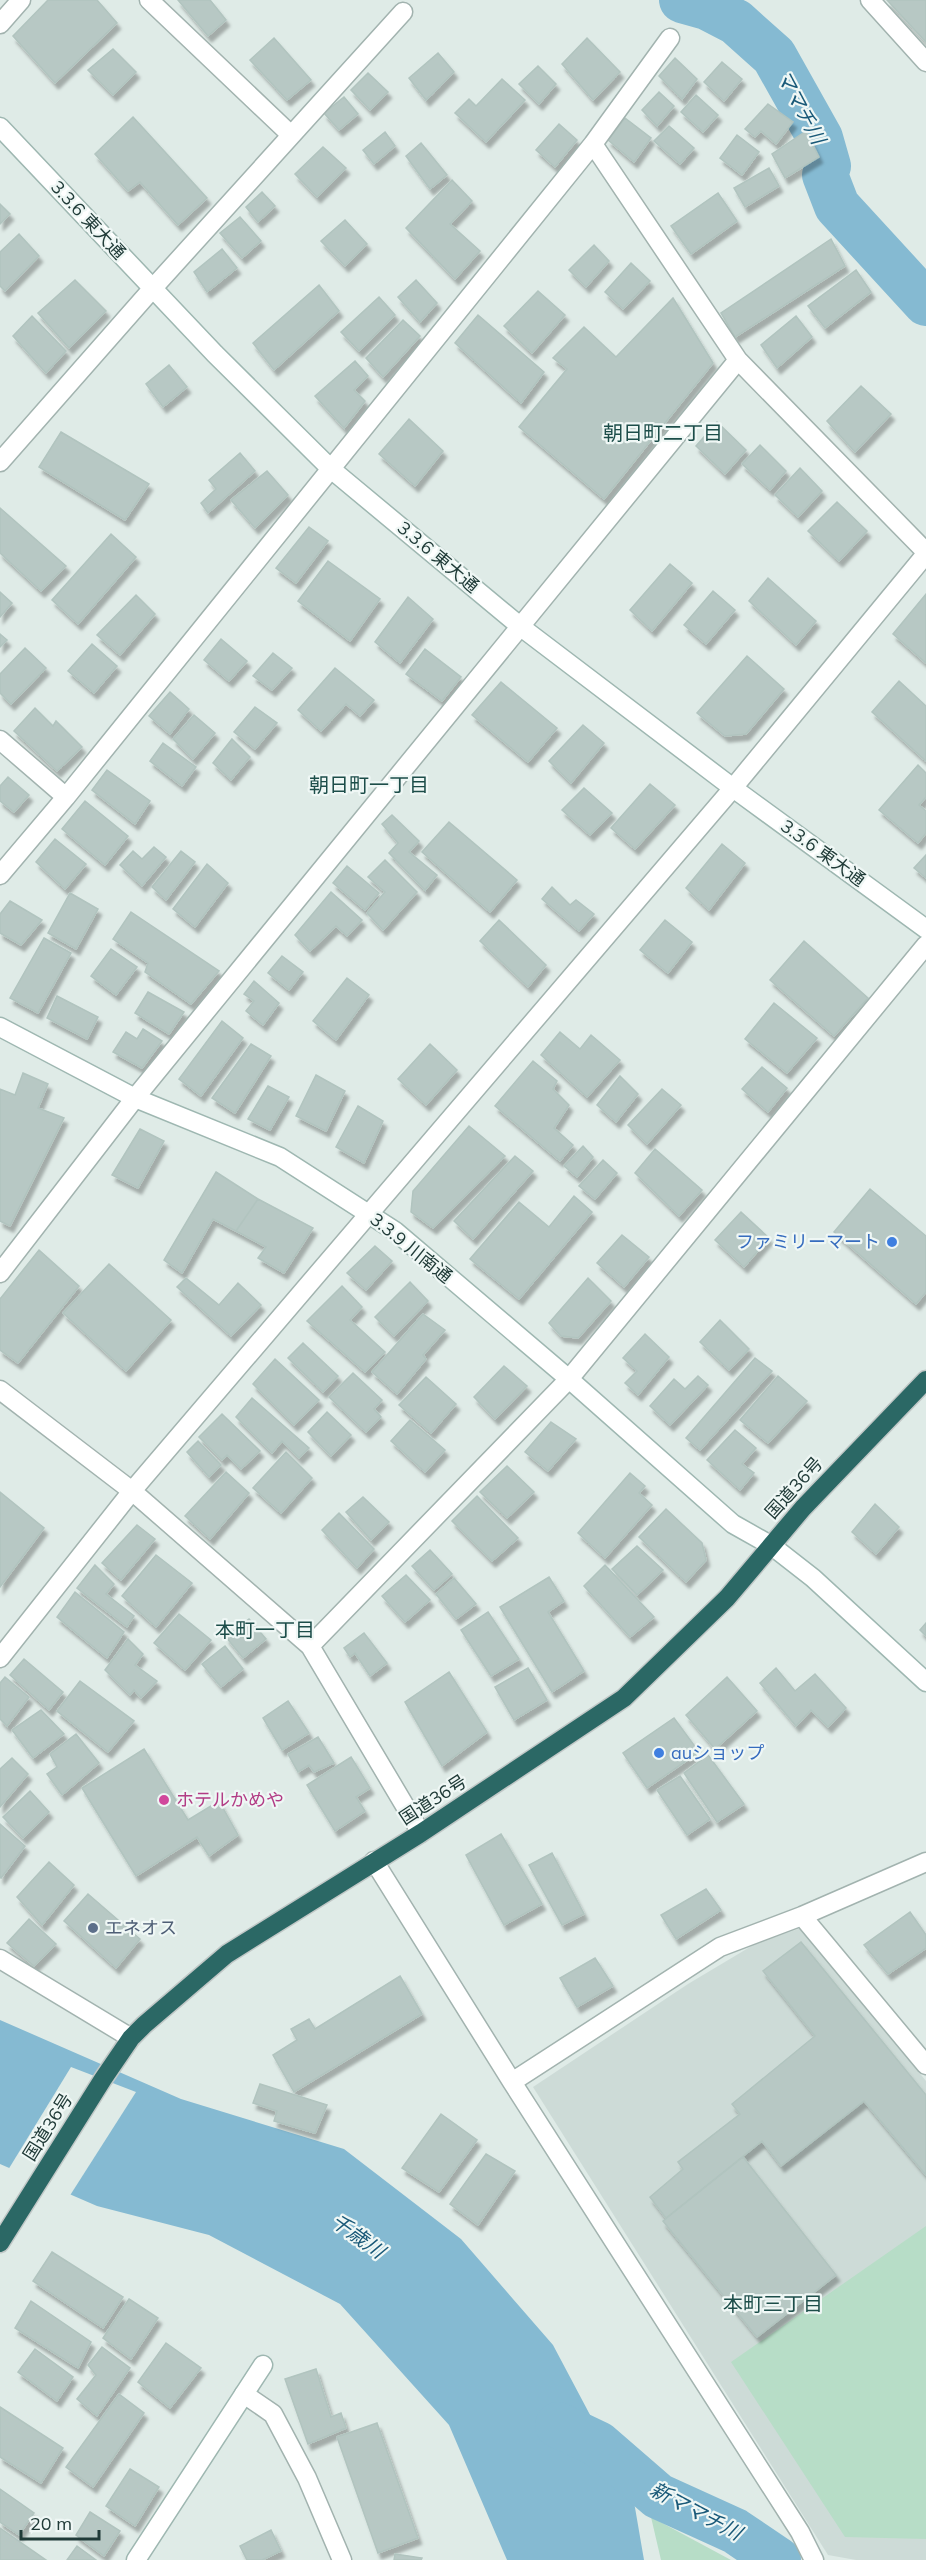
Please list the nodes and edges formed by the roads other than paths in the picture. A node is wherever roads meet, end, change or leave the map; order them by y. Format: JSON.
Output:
{"nodes":[{"id":1,"x":21,"y":0,"type":"edge"},
{"id":2,"x":149,"y":0,"type":"edge"},
{"id":3,"x":870,"y":0,"type":"edge"},
{"id":4,"x":403,"y":12,"type":"dead end"},
{"id":5,"x":0,"y":24,"type":"edge"},
{"id":6,"x":670,"y":38,"type":"dead end"},
{"id":7,"x":926,"y":62,"type":"edge"},
{"id":8,"x":0,"y":127,"type":"edge"},
{"id":9,"x":291,"y":135,"type":"junction"},
{"id":10,"x":593,"y":144,"type":"junction"},
{"id":11,"x":153,"y":288,"type":"junction"},
{"id":12,"x":738,"y":360,"type":"junction"},
{"id":13,"x":0,"y":462,"type":"edge"},
{"id":14,"x":332,"y":469,"type":"junction"},
{"id":15,"x":926,"y":553,"type":"edge"},
{"id":16,"x":521,"y":627,"type":"junction"},
{"id":17,"x":0,"y":740,"type":"edge"},
{"id":18,"x":733,"y":788,"type":"junction"},
{"id":19,"x":66,"y":798,"type":"junction"},
{"id":20,"x":0,"y":875,"type":"edge"},
{"id":21,"x":926,"y":929,"type":"edge"},
{"id":22,"x":926,"y":945,"type":"edge"},
{"id":23,"x":0,"y":1027,"type":"edge"},
{"id":24,"x":135,"y":1098,"type":"junction"},
{"id":25,"x":368,"y":1213,"type":"junction"},
{"id":26,"x":0,"y":1273,"type":"edge"},
{"id":27,"x":926,"y":1374,"type":"edge"},
{"id":28,"x":569,"y":1378,"type":"junction"},
{"id":29,"x":926,"y":1380,"type":"edge"},
{"id":30,"x":0,"y":1390,"type":"edge"},
{"id":31,"x":906,"y":1399,"type":"junction"},
{"id":32,"x":132,"y":1491,"type":"junction"},
{"id":33,"x":772,"y":1546,"type":"junction"},
{"id":34,"x":310,"y":1646,"type":"junction"},
{"id":35,"x":0,"y":1658,"type":"edge"},
{"id":36,"x":926,"y":1682,"type":"edge"},
{"id":37,"x":421,"y":1833,"type":"junction"},
{"id":38,"x":374,"y":1861,"type":"junction"},
{"id":39,"x":926,"y":1862,"type":"edge"},
{"id":40,"x":802,"y":1916,"type":"junction"},
{"id":41,"x":0,"y":1959,"type":"edge"},
{"id":42,"x":131,"y":2038,"type":"junction"},
{"id":43,"x":926,"y":2065,"type":"edge"},
{"id":44,"x":512,"y":2082,"type":"junction"},
{"id":45,"x":0,"y":2241,"type":"edge"},
{"id":46,"x":263,"y":2365,"type":"dead end"},
{"id":47,"x":244,"y":2394,"type":"junction"},
{"id":48,"x":136,"y":2560,"type":"edge"},
{"id":49,"x":342,"y":2560,"type":"edge"},
{"id":50,"x":814,"y":2560,"type":"edge"}],
"edges":[{"from":1,"to":5,"type":"street"},
{"from":2,"to":9,"type":"street"},
{"from":3,"to":7,"type":"street"},
{"from":4,"to":9,"type":"street"},
{"from":6,"to":10,"type":"street"},
{"from":8,"to":11,"type":"street","name":"3.3.6 東大通"},
{"from":9,"to":11,"type":"street"},
{"from":10,"to":12,"type":"street"},
{"from":10,"to":14,"type":"street"},
{"from":11,"to":13,"type":"street"},
{"from":11,"to":14,"type":"street","name":"3.3.6 東大通"},
{"from":12,"to":15,"type":"street"},
{"from":12,"to":16,"type":"street"},
{"from":14,"to":16,"type":"street","name":"3.3.6 東大通"},
{"from":14,"to":19,"type":"street"},
{"from":15,"to":18,"type":"street"},
{"from":16,"to":18,"type":"street","name":"3.3.6 東大通"},
{"from":16,"to":24,"type":"street"},
{"from":17,"to":19,"type":"street"},
{"from":18,"to":21,"type":"street","name":"3.3.6 東大通"},
{"from":18,"to":25,"type":"street"},
{"from":19,"to":20,"type":"street"},
{"from":22,"to":28,"type":"street"},
{"from":23,"to":24,"type":"street","name":"3.3.9 川南通"},
{"from":24,"to":25,"type":"street","name":"3.3.9 川南通"},
{"from":24,"to":26,"type":"street"},
{"from":25,"to":28,"type":"street","name":"3.3.9 川南通"},
{"from":25,"to":32,"type":"street"},
{"from":27,"to":31,"type":"highway","name":"国道36号"},
{"from":28,"to":33,"type":"street","name":"3.3.9 川南通"},
{"from":28,"to":34,"type":"street"},
{"from":29,"to":31,"type":"highway","name":"国道36号"},
{"from":30,"to":32,"type":"street"},
{"from":31,"to":33,"type":"highway","name":"国道36号"},
{"from":32,"to":34,"type":"street"},
{"from":32,"to":35,"type":"street"},
{"from":33,"to":36,"type":"street","name":"3.3.9 川南通"},
{"from":33,"to":37,"type":"highway","name":"国道36号"},
{"from":34,"to":37,"type":"street"},
{"from":37,"to":38,"type":"highway","name":"国道36号"},
{"from":38,"to":42,"type":"highway","name":"国道36号"},
{"from":38,"to":44,"type":"street"},
{"from":39,"to":40,"type":"street"},
{"from":40,"to":43,"type":"street"},
{"from":40,"to":44,"type":"street"},
{"from":41,"to":42,"type":"street"},
{"from":42,"to":45,"type":"highway","name":"国道36号"},
{"from":44,"to":50,"type":"street"},
{"from":46,"to":47,"type":"street"},
{"from":47,"to":48,"type":"street"},
{"from":47,"to":49,"type":"street"}]}
